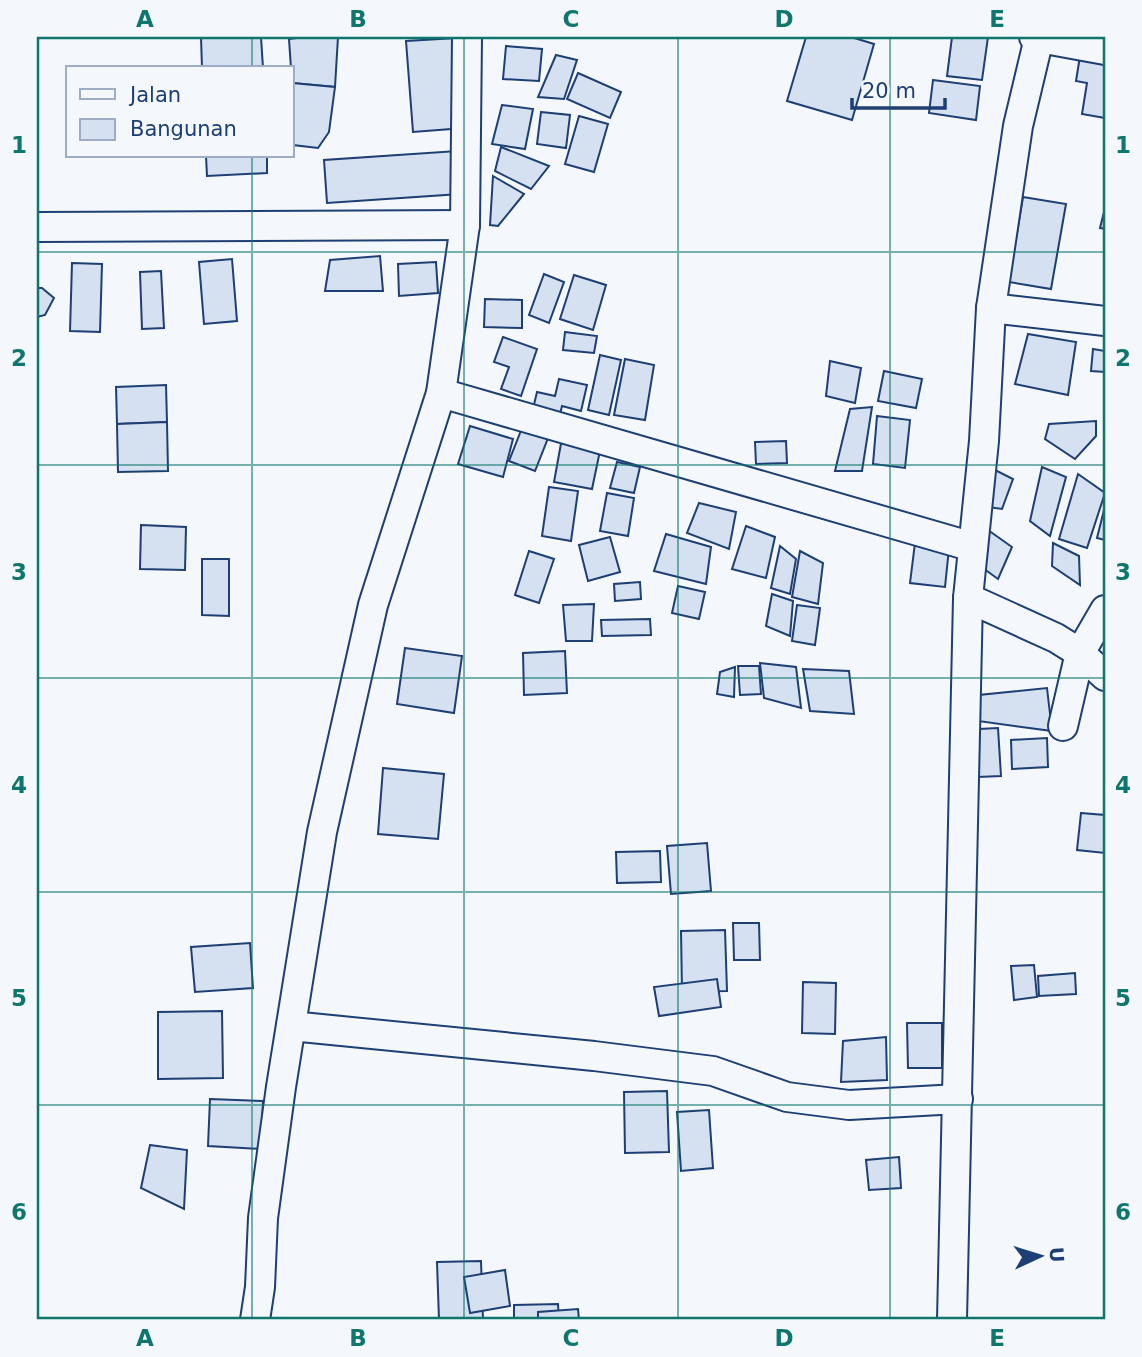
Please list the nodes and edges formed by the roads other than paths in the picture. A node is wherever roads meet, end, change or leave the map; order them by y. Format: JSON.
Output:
{"nodes":[{"id":1,"x":467,"y":37,"type":"edge"},
{"id":2,"x":1036,"y":37,"type":"edge"},
{"id":3,"x":1105,"y":51,"type":"edge"},
{"id":4,"x":465,"y":225,"type":"junction"},
{"id":5,"x":37,"y":227,"type":"edge"},
{"id":6,"x":991,"y":308,"type":"junction"},
{"id":7,"x":1105,"y":321,"type":"edge"},
{"id":8,"x":441,"y":393,"type":"junction"},
{"id":9,"x":973,"y":547,"type":"junction"},
{"id":10,"x":968,"y":598,"type":"junction"},
{"id":11,"x":1105,"y":610,"type":"edge"},
{"id":12,"x":1080,"y":653,"type":"junction"},
{"id":13,"x":1105,"y":676,"type":"edge"},
{"id":14,"x":1063,"y":726,"type":"dead end"},
{"id":15,"x":291,"y":1026,"type":"junction"},
{"id":16,"x":958,"y":1099,"type":"junction"},
{"id":17,"x":255,"y":1320,"type":"edge"},
{"id":18,"x":952,"y":1320,"type":"edge"}],
"edges":[{"from":1,"to":4,"type":"street"},
{"from":2,"to":3,"type":"street"},
{"from":2,"to":6,"type":"street"},
{"from":4,"to":5,"type":"street"},
{"from":4,"to":8,"type":"street"},
{"from":6,"to":7,"type":"street"},
{"from":6,"to":9,"type":"street"},
{"from":8,"to":9,"type":"street"},
{"from":8,"to":15,"type":"street"},
{"from":9,"to":10,"type":"street"},
{"from":10,"to":12,"type":"street"},
{"from":10,"to":16,"type":"street"},
{"from":11,"to":12,"type":"street"},
{"from":12,"to":13,"type":"street"},
{"from":12,"to":14,"type":"street"},
{"from":15,"to":16,"type":"street"},
{"from":15,"to":17,"type":"street"},
{"from":16,"to":18,"type":"street"}]}
